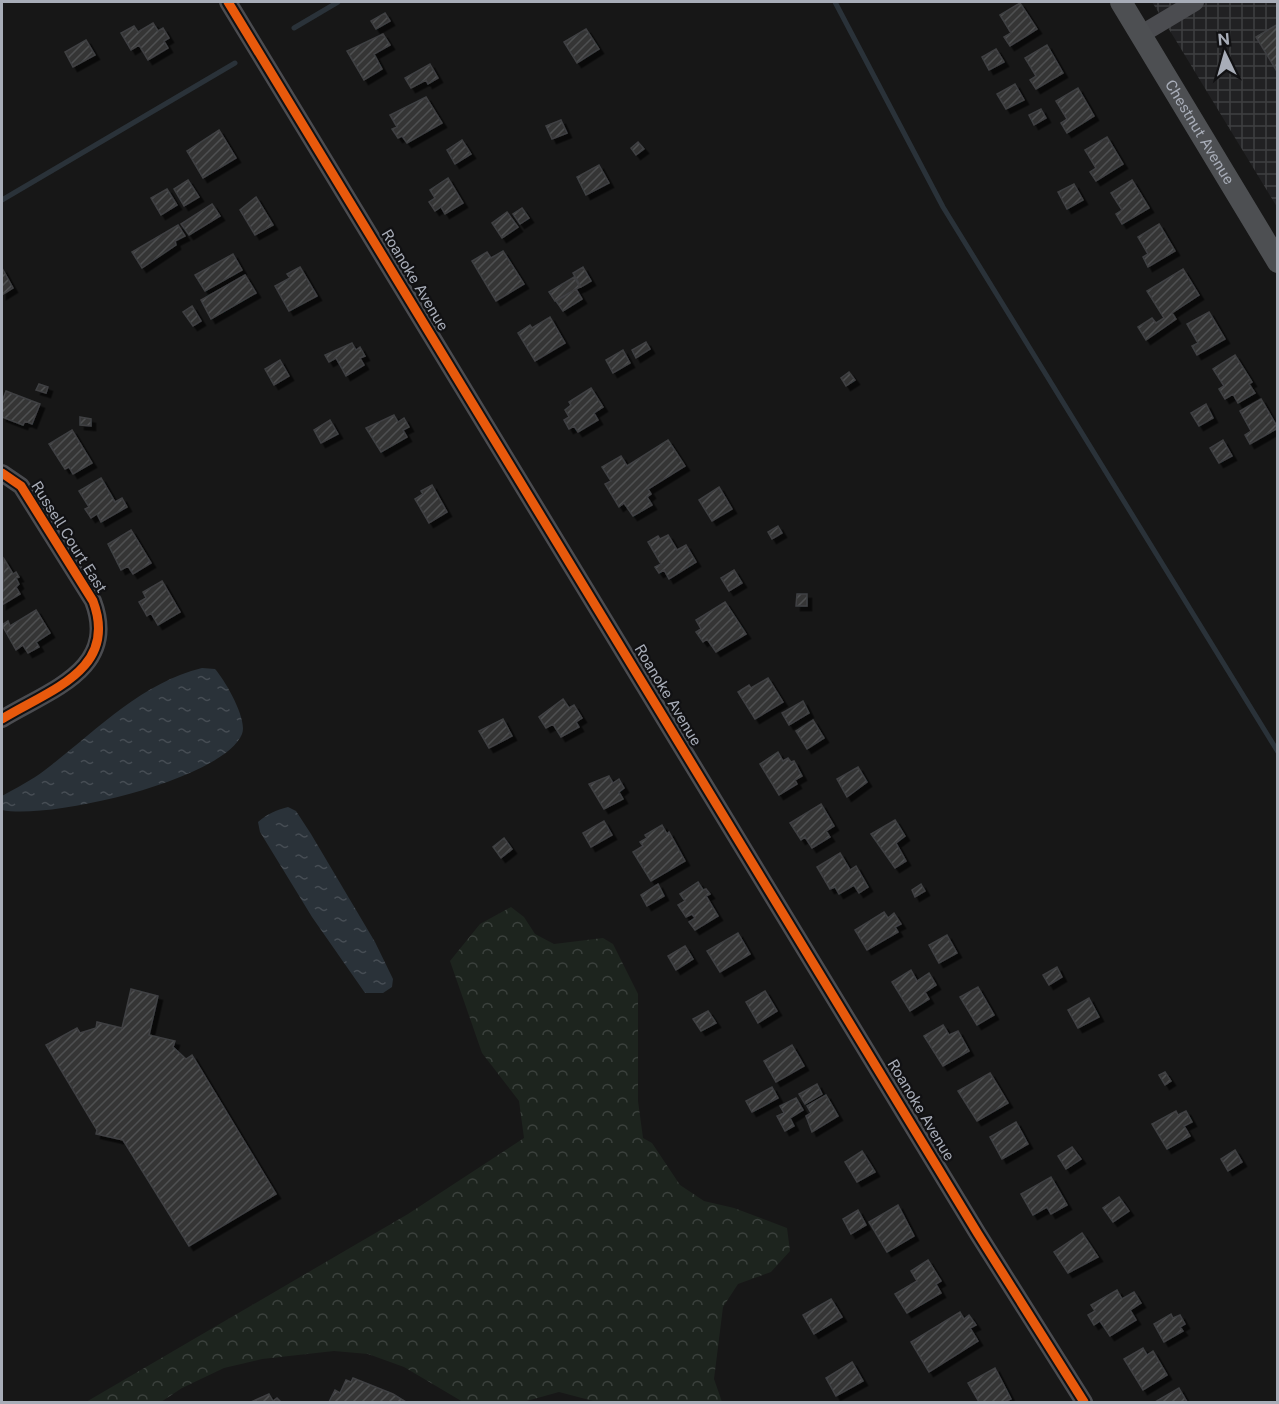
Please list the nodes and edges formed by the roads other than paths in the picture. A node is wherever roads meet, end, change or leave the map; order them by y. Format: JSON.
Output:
{"nodes":[{"id":1,"x":228,"y":2,"type":"edge"},
{"id":2,"x":1121,"y":2,"type":"edge"},
{"id":3,"x":1195,"y":2,"type":"edge"},
{"id":4,"x":1140,"y":35,"type":"junction"},
{"id":5,"x":1278,"y":262,"type":"edge"},
{"id":6,"x":2,"y":473,"type":"edge"},
{"id":7,"x":2,"y":719,"type":"edge"},
{"id":8,"x":1084,"y":1402,"type":"edge"}],
"edges":[{"from":1,"to":8,"type":"street","name":"Roanoke Avenue"},
{"from":2,"to":4,"type":"main road","name":"Chestnut Avenue"},
{"from":3,"to":4,"type":"street"},
{"from":4,"to":5,"type":"main road","name":"Chestnut Avenue"},
{"from":6,"to":7,"type":"street","name":"Russell Court East"}]}
